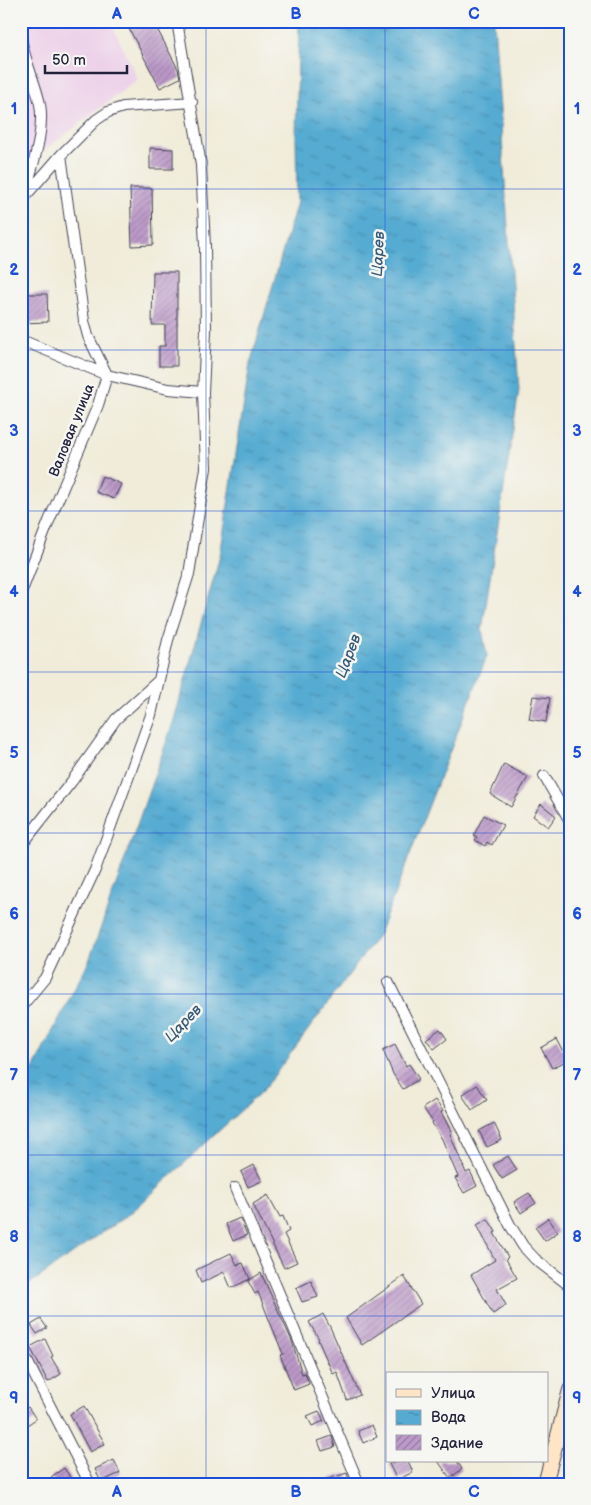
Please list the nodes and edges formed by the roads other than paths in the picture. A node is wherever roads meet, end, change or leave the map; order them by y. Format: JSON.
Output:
{"nodes":[{"id":1,"x":22,"y":21,"type":"edge"},
{"id":2,"x":177,"y":21,"type":"edge"},
{"id":3,"x":21,"y":26,"type":"edge"},
{"id":4,"x":21,"y":37,"type":"edge"},
{"id":5,"x":192,"y":102,"type":"junction"},
{"id":6,"x":61,"y":155,"type":"junction"},
{"id":7,"x":23,"y":199,"type":"edge"},
{"id":8,"x":21,"y":340,"type":"edge"},
{"id":9,"x":107,"y":375,"type":"junction"},
{"id":10,"x":203,"y":392,"type":"junction"},
{"id":11,"x":21,"y":593,"type":"edge"},
{"id":12,"x":158,"y":681,"type":"junction"},
{"id":13,"x":544,"y":776,"type":"dead end"},
{"id":14,"x":570,"y":821,"type":"edge"},
{"id":15,"x":21,"y":846,"type":"edge"},
{"id":16,"x":388,"y":982,"type":"dead end"},
{"id":17,"x":21,"y":1007,"type":"edge"},
{"id":18,"x":235,"y":1188,"type":"dead end"},
{"id":19,"x":570,"y":1286,"type":"edge"},
{"id":20,"x":25,"y":1357,"type":"dead end"},
{"id":21,"x":570,"y":1390,"type":"edge"},
{"id":22,"x":90,"y":1484,"type":"edge"},
{"id":23,"x":359,"y":1484,"type":"edge"},
{"id":24,"x":545,"y":1484,"type":"edge"}],
"edges":[{"from":1,"to":3,"type":"street"},
{"from":2,"to":5,"type":"street"},
{"from":4,"to":7,"type":"street"},
{"from":5,"to":6,"type":"street"},
{"from":5,"to":10,"type":"street"},
{"from":6,"to":7,"type":"street"},
{"from":6,"to":9,"type":"street","name":"Валовая улица"},
{"from":8,"to":9,"type":"street"},
{"from":9,"to":10,"type":"street"},
{"from":9,"to":11,"type":"street","name":"Валовая улица"},
{"from":10,"to":12,"type":"street"},
{"from":12,"to":15,"type":"street"},
{"from":12,"to":17,"type":"street"},
{"from":13,"to":14,"type":"street"},
{"from":16,"to":19,"type":"street"},
{"from":18,"to":23,"type":"street"},
{"from":20,"to":22,"type":"street"},
{"from":21,"to":24,"type":"street"}]}
